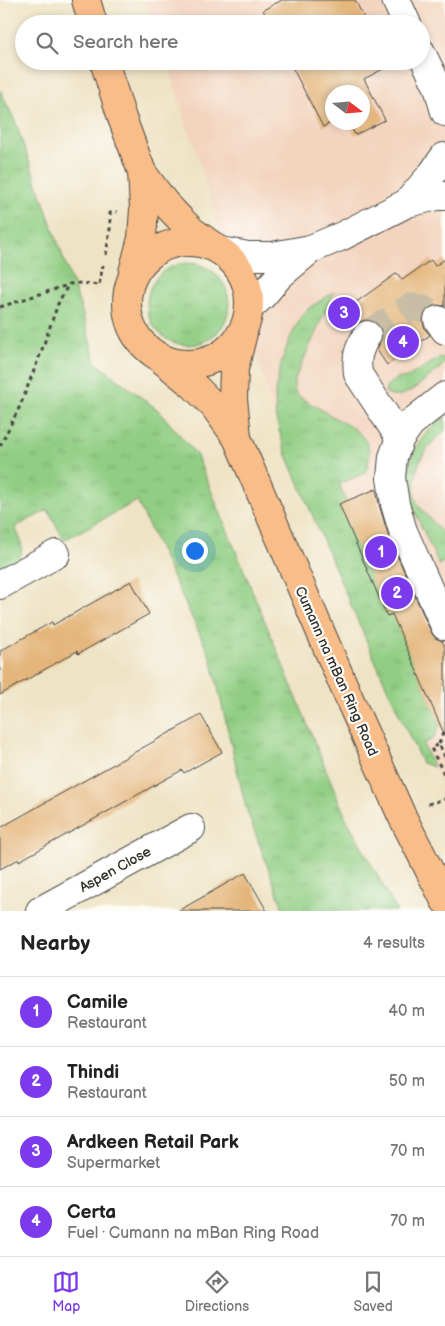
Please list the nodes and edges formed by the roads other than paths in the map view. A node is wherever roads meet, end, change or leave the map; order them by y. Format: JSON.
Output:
{"nodes":[{"id":1,"x":86,"y":0,"type":"edge"},
{"id":2,"x":396,"y":0,"type":"edge"},
{"id":3,"x":90,"y":15,"type":"edge"},
{"id":4,"x":403,"y":15,"type":"edge"},
{"id":5,"x":107,"y":70,"type":"edge"},
{"id":6,"x":430,"y":70,"type":"edge"},
{"id":7,"x":443,"y":97,"type":"edge"},
{"id":8,"x":445,"y":160,"type":"edge"},
{"id":9,"x":142,"y":172,"type":"junction"},
{"id":10,"x":445,"y":196,"type":"edge"},
{"id":11,"x":407,"y":203,"type":"junction"},
{"id":12,"x":311,"y":249,"type":"junction"},
{"id":13,"x":218,"y":250,"type":"junction"},
{"id":14,"x":129,"y":283,"type":"junction"},
{"id":15,"x":247,"y":317,"type":"junction"},
{"id":16,"x":367,"y":335,"type":"tunnel mouth"},
{"id":17,"x":161,"y":359,"type":"junction"},
{"id":18,"x":445,"y":396,"type":"edge"},
{"id":19,"x":237,"y":438,"type":"junction"},
{"id":20,"x":400,"y":438,"type":"junction"},
{"id":21,"x":56,"y":554,"type":"dead end"},
{"id":22,"x":0,"y":585,"type":"edge"},
{"id":23,"x":445,"y":626,"type":"edge"},
{"id":24,"x":190,"y":828,"type":"dead end"},
{"id":25,"x":445,"y":901,"type":"edge"},
{"id":26,"x":40,"y":911,"type":"edge"}],
"edges":[{"from":1,"to":3,"type":"main road"},
{"from":2,"to":4,"type":"street"},
{"from":5,"to":9,"type":"main road"},
{"from":6,"to":7,"type":"street"},
{"from":8,"to":11,"type":"street"},
{"from":9,"to":13,"type":"main road"},
{"from":9,"to":14,"type":"main road"},
{"from":10,"to":11,"type":"street"},
{"from":11,"to":12,"type":"street"},
{"from":12,"to":13,"type":"street"},
{"from":12,"to":15,"type":"street"},
{"from":13,"to":14,"type":"main road"},
{"from":13,"to":15,"type":"main road"},
{"from":14,"to":17,"type":"main road"},
{"from":15,"to":17,"type":"main road"},
{"from":15,"to":19,"type":"main road","name":"Cumann na mBan Ring Road"},
{"from":16,"to":20,"type":"street"},
{"from":17,"to":19,"type":"main road","name":"Cumann na mBan Ring Road"},
{"from":18,"to":20,"type":"street"},
{"from":19,"to":25,"type":"main road","name":"Cumann na mBan Ring Road"},
{"from":20,"to":23,"type":"street"},
{"from":21,"to":22,"type":"street"},
{"from":24,"to":26,"type":"street","name":"Aspen Close"}]}
